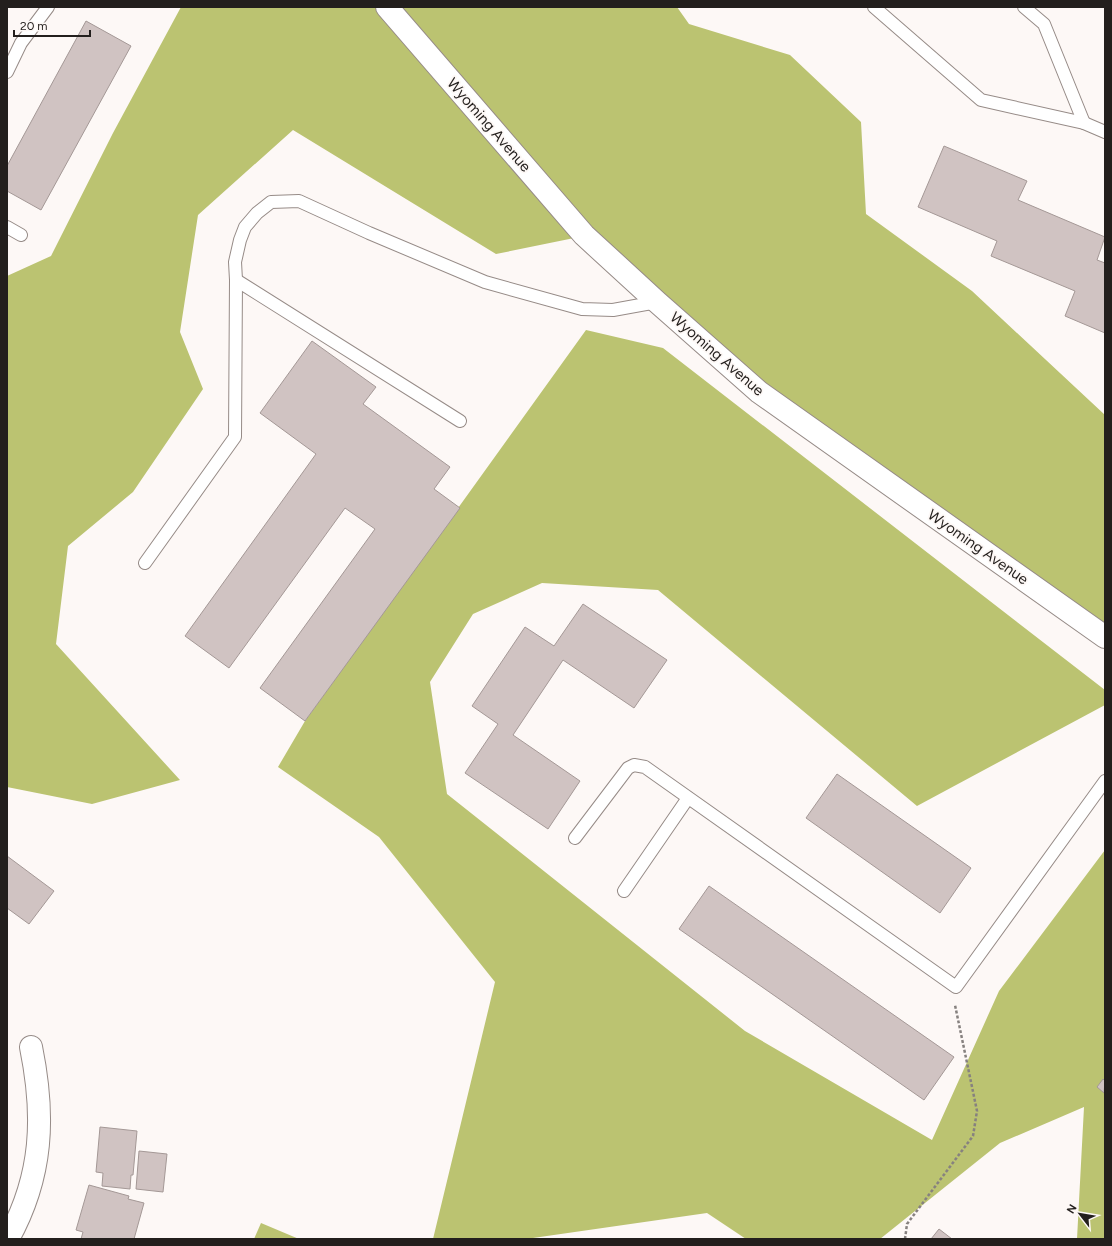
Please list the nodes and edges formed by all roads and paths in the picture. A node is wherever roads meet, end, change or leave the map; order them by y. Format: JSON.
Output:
{"nodes":[{"id":1,"x":48,"y":7,"type":"edge"},
{"id":2,"x":387,"y":7,"type":"edge"},
{"id":3,"x":874,"y":7,"type":"edge"},
{"id":4,"x":1024,"y":7,"type":"edge"},
{"id":5,"x":7,"y":72,"type":"edge"},
{"id":6,"x":1084,"y":123,"type":"junction"},
{"id":7,"x":1105,"y":132,"type":"edge"},
{"id":8,"x":7,"y":227,"type":"edge"},
{"id":9,"x":21,"y":235,"type":"dead end"},
{"id":10,"x":236,"y":280,"type":"junction"},
{"id":11,"x":657,"y":302,"type":"junction"},
{"id":12,"x":460,"y":421,"type":"dead end"},
{"id":13,"x":145,"y":563,"type":"dead end"},
{"id":14,"x":1105,"y":637,"type":"edge"},
{"id":15,"x":1105,"y":781,"type":"edge"},
{"id":16,"x":688,"y":798,"type":"junction"},
{"id":17,"x":575,"y":838,"type":"dead end"},
{"id":18,"x":624,"y":891,"type":"dead end"},
{"id":19,"x":956,"y":987,"type":"junction"},
{"id":20,"x":32,"y":1047,"type":"dead end"},
{"id":21,"x":8,"y":1239,"type":"edge"},
{"id":22,"x":905,"y":1239,"type":"edge"}],
"edges":[{"from":1,"to":5,"type":"lane"},
{"from":2,"to":11,"type":"street","name":"Wyoming Avenue"},
{"from":3,"to":6,"type":"lane"},
{"from":4,"to":6,"type":"lane"},
{"from":6,"to":7,"type":"lane"},
{"from":8,"to":9,"type":"lane"},
{"from":10,"to":11,"type":"lane"},
{"from":10,"to":12,"type":"lane"},
{"from":10,"to":13,"type":"lane"},
{"from":11,"to":14,"type":"street","name":"Wyoming Avenue"},
{"from":15,"to":19,"type":"lane"},
{"from":16,"to":17,"type":"lane"},
{"from":16,"to":18,"type":"lane"},
{"from":16,"to":19,"type":"lane"},
{"from":19,"to":22,"type":"path"},
{"from":20,"to":21,"type":"street"}]}
